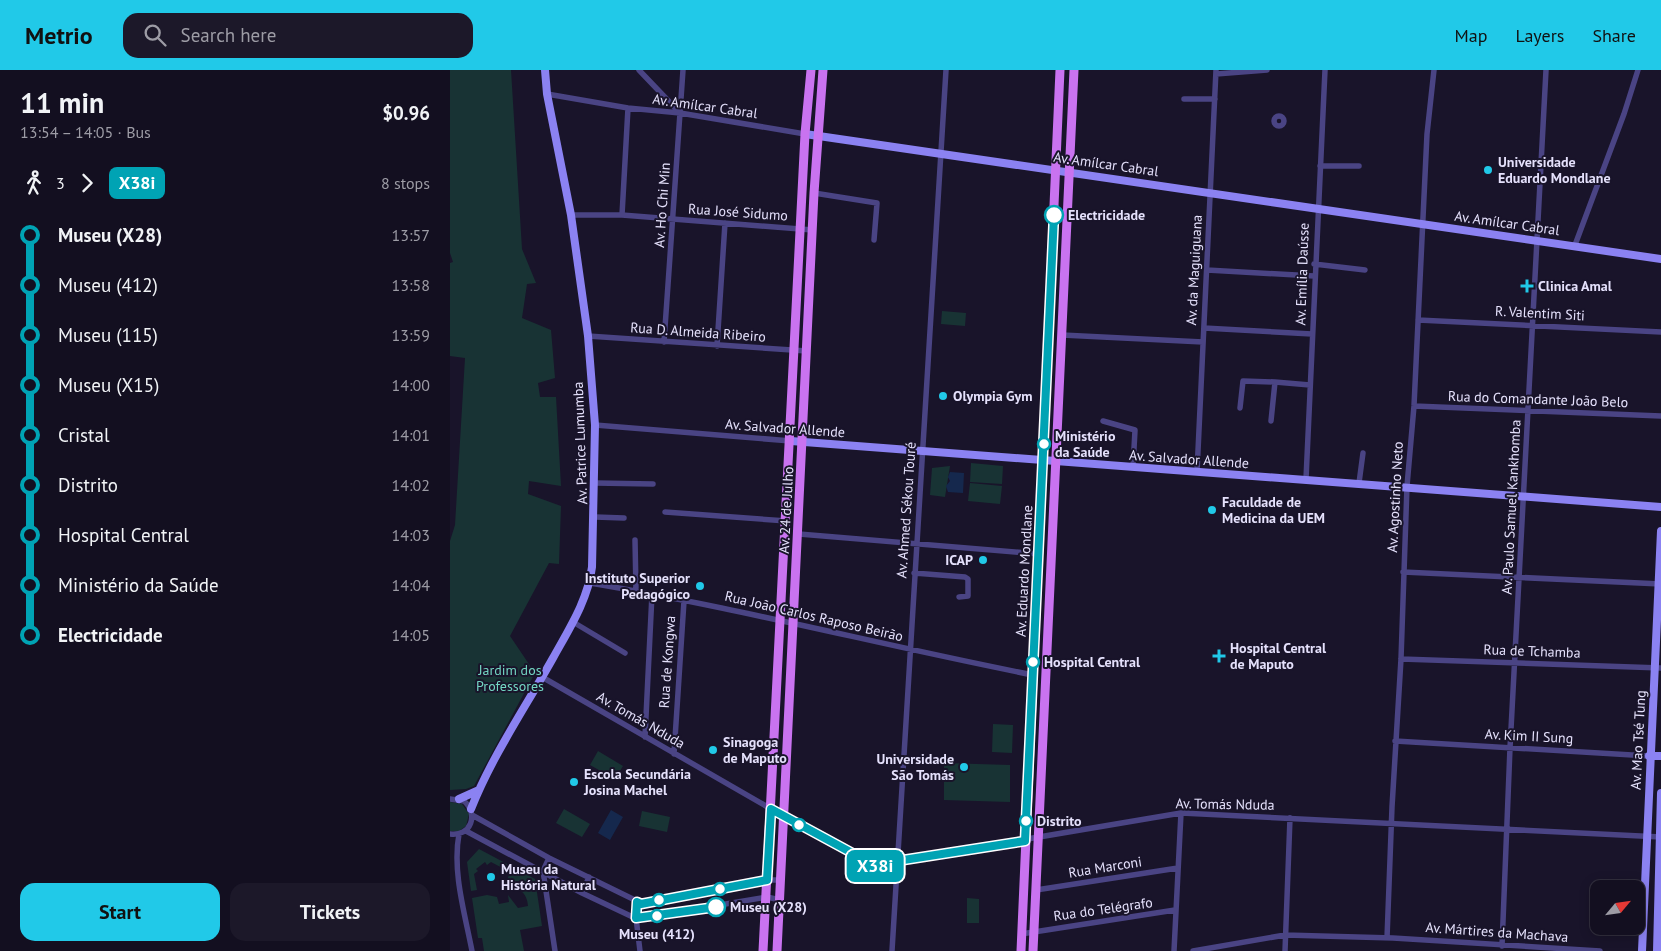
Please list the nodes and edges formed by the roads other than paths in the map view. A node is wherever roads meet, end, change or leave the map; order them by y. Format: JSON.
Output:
{"nodes":[{"id":1,"x":546,"y":70,"type":"edge"},
{"id":2,"x":638,"y":70,"type":"edge"},
{"id":3,"x":683,"y":70,"type":"edge"},
{"id":4,"x":811,"y":70,"type":"edge"},
{"id":5,"x":823,"y":70,"type":"edge"},
{"id":6,"x":946,"y":70,"type":"edge"},
{"id":7,"x":1059,"y":70,"type":"edge"},
{"id":8,"x":1074,"y":70,"type":"edge"},
{"id":9,"x":1267,"y":70,"type":"edge"},
{"id":10,"x":1325,"y":70,"type":"edge"},
{"id":11,"x":1434,"y":70,"type":"edge"},
{"id":12,"x":1546,"y":70,"type":"edge"},
{"id":13,"x":1638,"y":70,"type":"edge"},
{"id":14,"x":1216,"y":72,"type":"edge"},
{"id":15,"x":547,"y":94,"type":"junction"},
{"id":16,"x":1184,"y":99,"type":"dead end"},
{"id":17,"x":1215,"y":99,"type":"junction"},
{"id":18,"x":628,"y":108,"type":"junction"},
{"id":19,"x":680,"y":113,"type":"junction"},
{"id":20,"x":806,"y":134,"type":"junction"},
{"id":21,"x":818,"y":136,"type":"junction"},
{"id":22,"x":940,"y":153,"type":"junction"},
{"id":23,"x":1320,"y":166,"type":"junction"},
{"id":24,"x":1359,"y":166,"type":"dead end"},
{"id":25,"x":1055,"y":170,"type":"junction"},
{"id":26,"x":1069,"y":171,"type":"junction"},
{"id":27,"x":814,"y":193,"type":"junction"},
{"id":28,"x":1210,"y":193,"type":"junction"},
{"id":29,"x":1317,"y":208,"type":"junction"},
{"id":30,"x":571,"y":215,"type":"junction"},
{"id":31,"x":622,"y":215,"type":"junction"},
{"id":32,"x":674,"y":220,"type":"junction"},
{"id":33,"x":725,"y":223,"type":"junction"},
{"id":34,"x":1423,"y":223,"type":"junction"},
{"id":35,"x":802,"y":228,"type":"junction"},
{"id":36,"x":813,"y":230,"type":"junction"},
{"id":37,"x":874,"y":240,"type":"dead end"},
{"id":38,"x":1536,"y":240,"type":"junction"},
{"id":39,"x":1575,"y":245,"type":"junction"},
{"id":40,"x":1661,"y":259,"type":"edge"},
{"id":41,"x":1314,"y":264,"type":"junction"},
{"id":42,"x":1207,"y":270,"type":"junction"},
{"id":43,"x":1365,"y":270,"type":"dead end"},
{"id":44,"x":1314,"y":276,"type":"junction"},
{"id":45,"x":1418,"y":320,"type":"junction"},
{"id":46,"x":1533,"y":325,"type":"junction"},
{"id":47,"x":1204,"y":328,"type":"junction"},
{"id":48,"x":1661,"y":332,"type":"edge"},
{"id":49,"x":1312,"y":334,"type":"junction"},
{"id":50,"x":1062,"y":335,"type":"junction"},
{"id":51,"x":588,"y":336,"type":"junction"},
{"id":52,"x":664,"y":342,"type":"junction"},
{"id":53,"x":1203,"y":342,"type":"junction"},
{"id":54,"x":717,"y":346,"type":"junction"},
{"id":55,"x":795,"y":351,"type":"junction"},
{"id":56,"x":807,"y":351,"type":"junction"},
{"id":57,"x":1275,"y":382,"type":"junction"},
{"id":58,"x":1310,"y":385,"type":"junction"},
{"id":59,"x":1414,"y":406,"type":"junction"},
{"id":60,"x":1240,"y":408,"type":"dead end"},
{"id":61,"x":1528,"y":411,"type":"junction"},
{"id":62,"x":1661,"y":416,"type":"edge"},
{"id":63,"x":1103,"y":421,"type":"dead end"},
{"id":64,"x":1271,"y":421,"type":"dead end"},
{"id":65,"x":595,"y":425,"type":"junction"},
{"id":66,"x":791,"y":441,"type":"junction"},
{"id":67,"x":803,"y":442,"type":"junction"},
{"id":68,"x":924,"y":451,"type":"junction"},
{"id":69,"x":1363,"y":453,"type":"dead end"},
{"id":70,"x":1044,"y":461,"type":"junction"},
{"id":71,"x":1055,"y":461,"type":"junction"},
{"id":72,"x":1133,"y":467,"type":"junction"},
{"id":73,"x":1197,"y":472,"type":"junction"},
{"id":74,"x":1306,"y":479,"type":"junction"},
{"id":75,"x":595,"y":483,"type":"junction"},
{"id":76,"x":1359,"y":483,"type":"junction"},
{"id":77,"x":653,"y":484,"type":"dead end"},
{"id":78,"x":1407,"y":486,"type":"junction"},
{"id":79,"x":1524,"y":496,"type":"junction"},
{"id":80,"x":1661,"y":506,"type":"edge"},
{"id":81,"x":665,"y":512,"type":"dead end"},
{"id":82,"x":595,"y":517,"type":"junction"},
{"id":83,"x":624,"y":518,"type":"dead end"},
{"id":84,"x":787,"y":520,"type":"junction"},
{"id":85,"x":1661,"y":531,"type":"edge"},
{"id":86,"x":799,"y":534,"type":"junction"},
{"id":87,"x":635,"y":540,"type":"dead end"},
{"id":88,"x":916,"y":544,"type":"junction"},
{"id":89,"x":1039,"y":554,"type":"junction"},
{"id":90,"x":1403,"y":572,"type":"junction"},
{"id":91,"x":914,"y":573,"type":"junction"},
{"id":92,"x":1519,"y":577,"type":"junction"},
{"id":93,"x":590,"y":583,"type":"junction"},
{"id":94,"x":1660,"y":584,"type":"edge"},
{"id":95,"x":636,"y":590,"type":"junction"},
{"id":96,"x":652,"y":594,"type":"junction"},
{"id":97,"x":959,"y":597,"type":"dead end"},
{"id":98,"x":684,"y":601,"type":"junction"},
{"id":99,"x":781,"y":620,"type":"junction"},
{"id":100,"x":573,"y":622,"type":"junction"},
{"id":101,"x":793,"y":623,"type":"junction"},
{"id":102,"x":910,"y":650,"type":"junction"},
{"id":103,"x":625,"y":653,"type":"dead end"},
{"id":104,"x":1401,"y":659,"type":"junction"},
{"id":105,"x":1515,"y":663,"type":"junction"},
{"id":106,"x":1658,"y":668,"type":"edge"},
{"id":107,"x":1033,"y":675,"type":"junction"},
{"id":108,"x":542,"y":677,"type":"junction"},
{"id":109,"x":645,"y":737,"type":"junction"},
{"id":110,"x":1396,"y":741,"type":"junction"},
{"id":111,"x":1510,"y":748,"type":"junction"},
{"id":112,"x":674,"y":754,"type":"junction"},
{"id":113,"x":1649,"y":756,"type":"junction"},
{"id":114,"x":1661,"y":756,"type":"edge"},
{"id":115,"x":479,"y":790,"type":"junction"},
{"id":116,"x":1661,"y":793,"type":"edge"},
{"id":117,"x":450,"y":799,"type":"edge"},
{"id":118,"x":459,"y":799,"type":"junction"},
{"id":119,"x":771,"y":809,"type":"junction"},
{"id":120,"x":472,"y":812,"type":"junction"},
{"id":121,"x":1181,"y":813,"type":"junction"},
{"id":122,"x":785,"y":817,"type":"junction"},
{"id":123,"x":1290,"y":818,"type":"junction"},
{"id":124,"x":1392,"y":824,"type":"junction"},
{"id":125,"x":1508,"y":830,"type":"junction"},
{"id":126,"x":466,"y":831,"type":"junction"},
{"id":127,"x":450,"y":834,"type":"edge"},
{"id":128,"x":459,"y":834,"type":"junction"},
{"id":129,"x":1647,"y":837,"type":"junction"},
{"id":130,"x":1660,"y":837,"type":"edge"},
{"id":131,"x":1038,"y":839,"type":"junction"},
{"id":132,"x":1025,"y":841,"type":"junction"},
{"id":133,"x":552,"y":859,"type":"junction"},
{"id":134,"x":897,"y":861,"type":"junction"},
{"id":135,"x":1178,"y":868,"type":"junction"},
{"id":136,"x":542,"y":871,"type":"junction"},
{"id":137,"x":589,"y":877,"type":"junction"},
{"id":138,"x":767,"y":880,"type":"junction"},
{"id":139,"x":781,"y":880,"type":"junction"},
{"id":140,"x":1036,"y":890,"type":"junction"},
{"id":141,"x":582,"y":893,"type":"junction"},
{"id":142,"x":762,"y":898,"type":"junction"},
{"id":143,"x":780,"y":900,"type":"junction"},
{"id":144,"x":637,"y":902,"type":"junction"},
{"id":145,"x":1175,"y":910,"type":"junction"},
{"id":146,"x":636,"y":918,"type":"junction"},
{"id":147,"x":1034,"y":931,"type":"junction"},
{"id":148,"x":1021,"y":934,"type":"junction"},
{"id":149,"x":1285,"y":935,"type":"junction"},
{"id":150,"x":1390,"y":938,"type":"junction"},
{"id":151,"x":1502,"y":946,"type":"junction"},
{"id":152,"x":472,"y":951,"type":"edge"},
{"id":153,"x":556,"y":951,"type":"edge"},
{"id":154,"x":640,"y":951,"type":"edge"},
{"id":155,"x":764,"y":951,"type":"edge"},
{"id":156,"x":777,"y":951,"type":"edge"},
{"id":157,"x":892,"y":951,"type":"edge"},
{"id":158,"x":1020,"y":951,"type":"edge"},
{"id":159,"x":1033,"y":951,"type":"edge"},
{"id":160,"x":1174,"y":951,"type":"edge"},
{"id":161,"x":1193,"y":951,"type":"edge"},
{"id":162,"x":1285,"y":951,"type":"edge"},
{"id":163,"x":1600,"y":951,"type":"edge"},
{"id":164,"x":1642,"y":951,"type":"edge"},
{"id":165,"x":1657,"y":951,"type":"edge"}],
"edges":[{"from":1,"to":15,"type":"street","name":"Av. Patrice Lumumba"},
{"from":2,"to":19,"type":"street"},
{"from":3,"to":19,"type":"street","name":"Av. Ho Chi Min"},
{"from":4,"to":20,"type":"main road","name":"Av. 24 de Julho"},
{"from":5,"to":21,"type":"main road","name":"Av. 24 de Julho"},
{"from":6,"to":22,"type":"street","name":"Av. Ahmed Sékou Touré"},
{"from":7,"to":25,"type":"main road"},
{"from":8,"to":26,"type":"main road","name":"Av. Eduardo Mondlane"},
{"from":9,"to":14,"type":"street"},
{"from":10,"to":23,"type":"street","name":"Av. Emília Daússe"},
{"from":11,"to":34,"type":"street","name":"Av. Agostinho Neto"},
{"from":12,"to":38,"type":"street","name":"Av. Paulo Samuel Kankhomba"},
{"from":13,"to":39,"type":"street"},
{"from":14,"to":17,"type":"street","name":"Av. da Maguiguana"},
{"from":15,"to":18,"type":"street","name":"Av. Amílcar Cabral"},
{"from":15,"to":30,"type":"street","name":"Av. Patrice Lumumba"},
{"from":16,"to":17,"type":"street"},
{"from":17,"to":28,"type":"street","name":"Av. da Maguiguana"},
{"from":18,"to":19,"type":"street","name":"Av. Amílcar Cabral"},
{"from":18,"to":31,"type":"street"},
{"from":19,"to":20,"type":"street","name":"Av. Amílcar Cabral"},
{"from":19,"to":32,"type":"street","name":"Av. Ho Chi Min"},
{"from":20,"to":21,"type":"street","name":"Av. Amílcar Cabral"},
{"from":20,"to":35,"type":"main road","name":"Av. 24 de Julho"},
{"from":21,"to":22,"type":"street","name":"Av. Amílcar Cabral"},
{"from":21,"to":27,"type":"main road","name":"Av. 24 de Julho"},
{"from":22,"to":25,"type":"street","name":"Av. Amílcar Cabral"},
{"from":22,"to":68,"type":"street","name":"Av. Ahmed Sékou Touré"},
{"from":23,"to":24,"type":"street"},
{"from":23,"to":29,"type":"street","name":"Av. Emília Daússe"},
{"from":25,"to":26,"type":"street","name":"Av. Amílcar Cabral"},
{"from":25,"to":70,"type":"main road","name":"Av. Eduardo Mondlane"},
{"from":26,"to":28,"type":"street","name":"Av. Amílcar Cabral"},
{"from":26,"to":50,"type":"main road","name":"Av. Eduardo Mondlane"},
{"from":27,"to":36,"type":"main road","name":"Av. 24 de Julho"},
{"from":27,"to":37,"type":"street"},
{"from":28,"to":29,"type":"street","name":"Av. Amílcar Cabral"},
{"from":28,"to":42,"type":"street","name":"Av. da Maguiguana"},
{"from":29,"to":34,"type":"street","name":"Av. Amílcar Cabral"},
{"from":29,"to":41,"type":"street","name":"Av. Emília Daússe"},
{"from":30,"to":31,"type":"street","name":"Rua José Sidumo"},
{"from":30,"to":51,"type":"street","name":"Av. Patrice Lumumba"},
{"from":31,"to":32,"type":"street","name":"Rua José Sidumo"},
{"from":32,"to":33,"type":"street","name":"Rua José Sidumo"},
{"from":32,"to":52,"type":"street","name":"Av. Ho Chi Min"},
{"from":33,"to":35,"type":"street","name":"Rua José Sidumo"},
{"from":33,"to":54,"type":"street"},
{"from":34,"to":38,"type":"street","name":"Av. Amílcar Cabral"},
{"from":34,"to":45,"type":"street","name":"Av. Agostinho Neto"},
{"from":35,"to":36,"type":"street","name":"Rua José Sidumo"},
{"from":35,"to":55,"type":"main road","name":"Av. 24 de Julho"},
{"from":36,"to":56,"type":"main road","name":"Av. 24 de Julho"},
{"from":38,"to":39,"type":"street","name":"Av. Amílcar Cabral"},
{"from":38,"to":46,"type":"street","name":"Av. Paulo Samuel Kankhomba"},
{"from":39,"to":40,"type":"street","name":"Av. Amílcar Cabral"},
{"from":41,"to":43,"type":"street"},
{"from":41,"to":44,"type":"street","name":"Av. Emília Daússe"},
{"from":42,"to":44,"type":"street"},
{"from":42,"to":47,"type":"street","name":"Av. da Maguiguana"},
{"from":44,"to":49,"type":"street","name":"Av. Emília Daússe"},
{"from":45,"to":46,"type":"street","name":"R. Valentim Siti"},
{"from":45,"to":59,"type":"street","name":"Av. Agostinho Neto"},
{"from":46,"to":48,"type":"street","name":"R. Valentim Siti"},
{"from":46,"to":61,"type":"street","name":"Av. Paulo Samuel Kankhomba"},
{"from":47,"to":49,"type":"street"},
{"from":47,"to":53,"type":"street","name":"Av. da Maguiguana"},
{"from":49,"to":58,"type":"street","name":"Av. Emília Daússe"},
{"from":50,"to":53,"type":"street"},
{"from":50,"to":71,"type":"main road","name":"Av. Eduardo Mondlane"},
{"from":51,"to":52,"type":"street","name":"Rua D. Almeida Ribeiro"},
{"from":51,"to":65,"type":"street","name":"Av. Patrice Lumumba"},
{"from":52,"to":54,"type":"street","name":"Rua D. Almeida Ribeiro"},
{"from":53,"to":73,"type":"street","name":"Av. da Maguiguana"},
{"from":54,"to":55,"type":"street","name":"Rua D. Almeida Ribeiro"},
{"from":55,"to":56,"type":"street","name":"Rua D. Almeida Ribeiro"},
{"from":55,"to":66,"type":"main road","name":"Av. 24 de Julho"},
{"from":56,"to":67,"type":"main road","name":"Av. 24 de Julho"},
{"from":57,"to":58,"type":"street"},
{"from":57,"to":60,"type":"street"},
{"from":57,"to":64,"type":"street"},
{"from":58,"to":74,"type":"street","name":"Av. Emília Daússe"},
{"from":59,"to":61,"type":"street","name":"Rua do Comandante João Belo"},
{"from":59,"to":78,"type":"street","name":"Av. Agostinho Neto"},
{"from":61,"to":62,"type":"street","name":"Rua do Comandante João Belo"},
{"from":61,"to":79,"type":"street","name":"Av. Paulo Samuel Kankhomba"},
{"from":63,"to":72,"type":"street"},
{"from":65,"to":66,"type":"street","name":"Av. Salvador Allende"},
{"from":65,"to":75,"type":"street","name":"Av. Patrice Lumumba"},
{"from":66,"to":67,"type":"street","name":"Av. Salvador Allende"},
{"from":66,"to":84,"type":"main road","name":"Av. 24 de Julho"},
{"from":67,"to":68,"type":"street","name":"Av. Salvador Allende"},
{"from":67,"to":86,"type":"main road","name":"Av. 24 de Julho"},
{"from":68,"to":70,"type":"street","name":"Av. Salvador Allende"},
{"from":68,"to":88,"type":"street","name":"Av. Ahmed Sékou Touré"},
{"from":69,"to":76,"type":"street"},
{"from":70,"to":71,"type":"street","name":"Av. Salvador Allende"},
{"from":70,"to":89,"type":"main road","name":"Av. Eduardo Mondlane"},
{"from":71,"to":72,"type":"street","name":"Av. Salvador Allende"},
{"from":71,"to":131,"type":"main road","name":"Av. Eduardo Mondlane"},
{"from":72,"to":73,"type":"street","name":"Av. Salvador Allende"},
{"from":73,"to":74,"type":"street","name":"Av. Salvador Allende"},
{"from":74,"to":76,"type":"street","name":"Av. Salvador Allende"},
{"from":75,"to":77,"type":"street"},
{"from":75,"to":82,"type":"street","name":"Av. Patrice Lumumba"},
{"from":76,"to":78,"type":"street","name":"Av. Salvador Allende"},
{"from":78,"to":79,"type":"street","name":"Av. Salvador Allende"},
{"from":78,"to":90,"type":"street","name":"Av. Agostinho Neto"},
{"from":79,"to":80,"type":"street","name":"Av. Salvador Allende"},
{"from":79,"to":92,"type":"street","name":"Av. Paulo Samuel Kankhomba"},
{"from":81,"to":84,"type":"street"},
{"from":82,"to":83,"type":"street"},
{"from":82,"to":93,"type":"street","name":"Av. Patrice Lumumba"},
{"from":84,"to":99,"type":"main road","name":"Av. 24 de Julho"},
{"from":85,"to":94,"type":"street","name":"Av. Mao Tsé Tung"},
{"from":86,"to":88,"type":"street"},
{"from":86,"to":101,"type":"main road","name":"Av. 24 de Julho"},
{"from":87,"to":95,"type":"street"},
{"from":88,"to":89,"type":"street"},
{"from":88,"to":91,"type":"street","name":"Av. Ahmed Sékou Touré"},
{"from":89,"to":107,"type":"main road","name":"Av. Eduardo Mondlane"},
{"from":90,"to":92,"type":"street"},
{"from":90,"to":104,"type":"street","name":"Av. Agostinho Neto"},
{"from":91,"to":97,"type":"street"},
{"from":91,"to":102,"type":"street","name":"Av. Ahmed Sékou Touré"},
{"from":92,"to":94,"type":"street"},
{"from":92,"to":105,"type":"street","name":"Av. Paulo Samuel Kankhomba"},
{"from":93,"to":95,"type":"street","name":"Rua João Carlos Raposo Beirão"},
{"from":93,"to":100,"type":"street","name":"Av. Patrice Lumumba"},
{"from":94,"to":106,"type":"street","name":"Av. Mao Tsé Tung"},
{"from":95,"to":96,"type":"street","name":"Rua João Carlos Raposo Beirão"},
{"from":96,"to":98,"type":"street","name":"Rua João Carlos Raposo Beirão"},
{"from":96,"to":109,"type":"street"},
{"from":98,"to":99,"type":"street","name":"Rua João Carlos Raposo Beirão"},
{"from":98,"to":112,"type":"street","name":"Rua de Kongwa"},
{"from":99,"to":101,"type":"street","name":"Rua João Carlos Raposo Beirão"},
{"from":99,"to":119,"type":"main road","name":"Av. 24 de Julho"},
{"from":100,"to":103,"type":"street"},
{"from":100,"to":108,"type":"street","name":"Av. Patrice Lumumba"},
{"from":101,"to":102,"type":"street","name":"Rua João Carlos Raposo Beirão"},
{"from":101,"to":122,"type":"main road","name":"Av. 24 de Julho"},
{"from":102,"to":107,"type":"street","name":"Rua João Carlos Raposo Beirão"},
{"from":102,"to":134,"type":"street","name":"Av. Ahmed Sékou Touré"},
{"from":104,"to":105,"type":"street","name":"Rua de Tchamba"},
{"from":104,"to":110,"type":"street","name":"Av. Agostinho Neto"},
{"from":105,"to":106,"type":"street","name":"Rua de Tchamba"},
{"from":105,"to":111,"type":"street","name":"Av. Paulo Samuel Kankhomba"},
{"from":106,"to":113,"type":"street","name":"Av. Mao Tsé Tung"},
{"from":107,"to":132,"type":"main road","name":"Av. Eduardo Mondlane"},
{"from":108,"to":109,"type":"street","name":"Av. Tomás Nduda"},
{"from":108,"to":115,"type":"street","name":"Av. Patrice Lumumba"},
{"from":109,"to":112,"type":"street","name":"Av. Tomás Nduda"},
{"from":110,"to":111,"type":"street","name":"Av. Kim II Sung"},
{"from":110,"to":124,"type":"street","name":"Av. Agostinho Neto"},
{"from":111,"to":113,"type":"street","name":"Av. Kim II Sung"},
{"from":111,"to":125,"type":"street","name":"Av. Paulo Samuel Kankhomba"},
{"from":112,"to":119,"type":"street","name":"Av. Tomás Nduda"},
{"from":113,"to":114,"type":"street","name":"Av. Kim II Sung"},
{"from":113,"to":129,"type":"street","name":"Av. Mao Tsé Tung"},
{"from":115,"to":118,"type":"street"},
{"from":115,"to":120,"type":"street","name":"Av. Patrice Lumumba"},
{"from":116,"to":130,"type":"street","name":"Av. Mao Tsé Tung"},
{"from":117,"to":118,"type":"street"},
{"from":118,"to":120,"type":"street"},
{"from":119,"to":122,"type":"street","name":"Av. Tomás Nduda"},
{"from":119,"to":138,"type":"main road","name":"Av. 24 de Julho"},
{"from":120,"to":126,"type":"street"},
{"from":120,"to":133,"type":"street"},
{"from":121,"to":123,"type":"street","name":"Av. Tomás Nduda"},
{"from":121,"to":131,"type":"street","name":"Av. Tomás Nduda"},
{"from":121,"to":135,"type":"street"},
{"from":122,"to":134,"type":"street","name":"Av. Tomás Nduda"},
{"from":122,"to":139,"type":"main road","name":"Av. 24 de Julho"},
{"from":123,"to":124,"type":"street","name":"Av. Tomás Nduda"},
{"from":123,"to":149,"type":"street"},
{"from":124,"to":125,"type":"street","name":"Av. Tomás Nduda"},
{"from":124,"to":150,"type":"street","name":"Av. Agostinho Neto"},
{"from":125,"to":129,"type":"street","name":"Av. Tomás Nduda"},
{"from":125,"to":151,"type":"street","name":"Av. Paulo Samuel Kankhomba"},
{"from":126,"to":128,"type":"street"},
{"from":126,"to":136,"type":"street"},
{"from":127,"to":128,"type":"street"},
{"from":128,"to":152,"type":"street"},
{"from":129,"to":130,"type":"street","name":"Av. Tomás Nduda"},
{"from":129,"to":164,"type":"street","name":"Av. Mao Tsé Tung"},
{"from":130,"to":165,"type":"street","name":"Av. Mao Tsé Tung"},
{"from":131,"to":132,"type":"street","name":"Av. Tomás Nduda"},
{"from":131,"to":140,"type":"main road","name":"Av. Eduardo Mondlane"},
{"from":132,"to":134,"type":"street","name":"Av. Tomás Nduda"},
{"from":132,"to":148,"type":"main road","name":"Av. Eduardo Mondlane"},
{"from":133,"to":136,"type":"street"},
{"from":133,"to":137,"type":"street"},
{"from":134,"to":157,"type":"street","name":"Av. Ahmed Sékou Touré"},
{"from":135,"to":140,"type":"street","name":"Rua Marconi"},
{"from":135,"to":145,"type":"street"},
{"from":136,"to":141,"type":"street"},
{"from":136,"to":153,"type":"street"},
{"from":137,"to":141,"type":"street"},
{"from":137,"to":144,"type":"street"},
{"from":138,"to":139,"type":"street"},
{"from":138,"to":142,"type":"main road","name":"Av. 24 de Julho"},
{"from":138,"to":144,"type":"street"},
{"from":139,"to":143,"type":"main road","name":"Av. 24 de Julho"},
{"from":140,"to":147,"type":"main road","name":"Av. Eduardo Mondlane"},
{"from":141,"to":146,"type":"street"},
{"from":142,"to":143,"type":"street"},
{"from":142,"to":146,"type":"street"},
{"from":142,"to":155,"type":"main road"},
{"from":143,"to":156,"type":"main road","name":"Av. 24 de Julho"},
{"from":144,"to":146,"type":"street"},
{"from":145,"to":147,"type":"street","name":"Rua do Telégrafo"},
{"from":145,"to":160,"type":"street"},
{"from":146,"to":154,"type":"street"},
{"from":147,"to":148,"type":"street","name":"Rua do Telégrafo"},
{"from":147,"to":159,"type":"main road","name":"Av. Eduardo Mondlane"},
{"from":148,"to":158,"type":"main road","name":"Av. Eduardo Mondlane"},
{"from":149,"to":150,"type":"street","name":"Av. Mártires da Machava"},
{"from":149,"to":161,"type":"street","name":"Av. Mártires da Machava"},
{"from":149,"to":162,"type":"street"},
{"from":150,"to":151,"type":"street","name":"Av. Mártires da Machava"},
{"from":151,"to":163,"type":"street","name":"Av. Mártires da Machava"}]}
